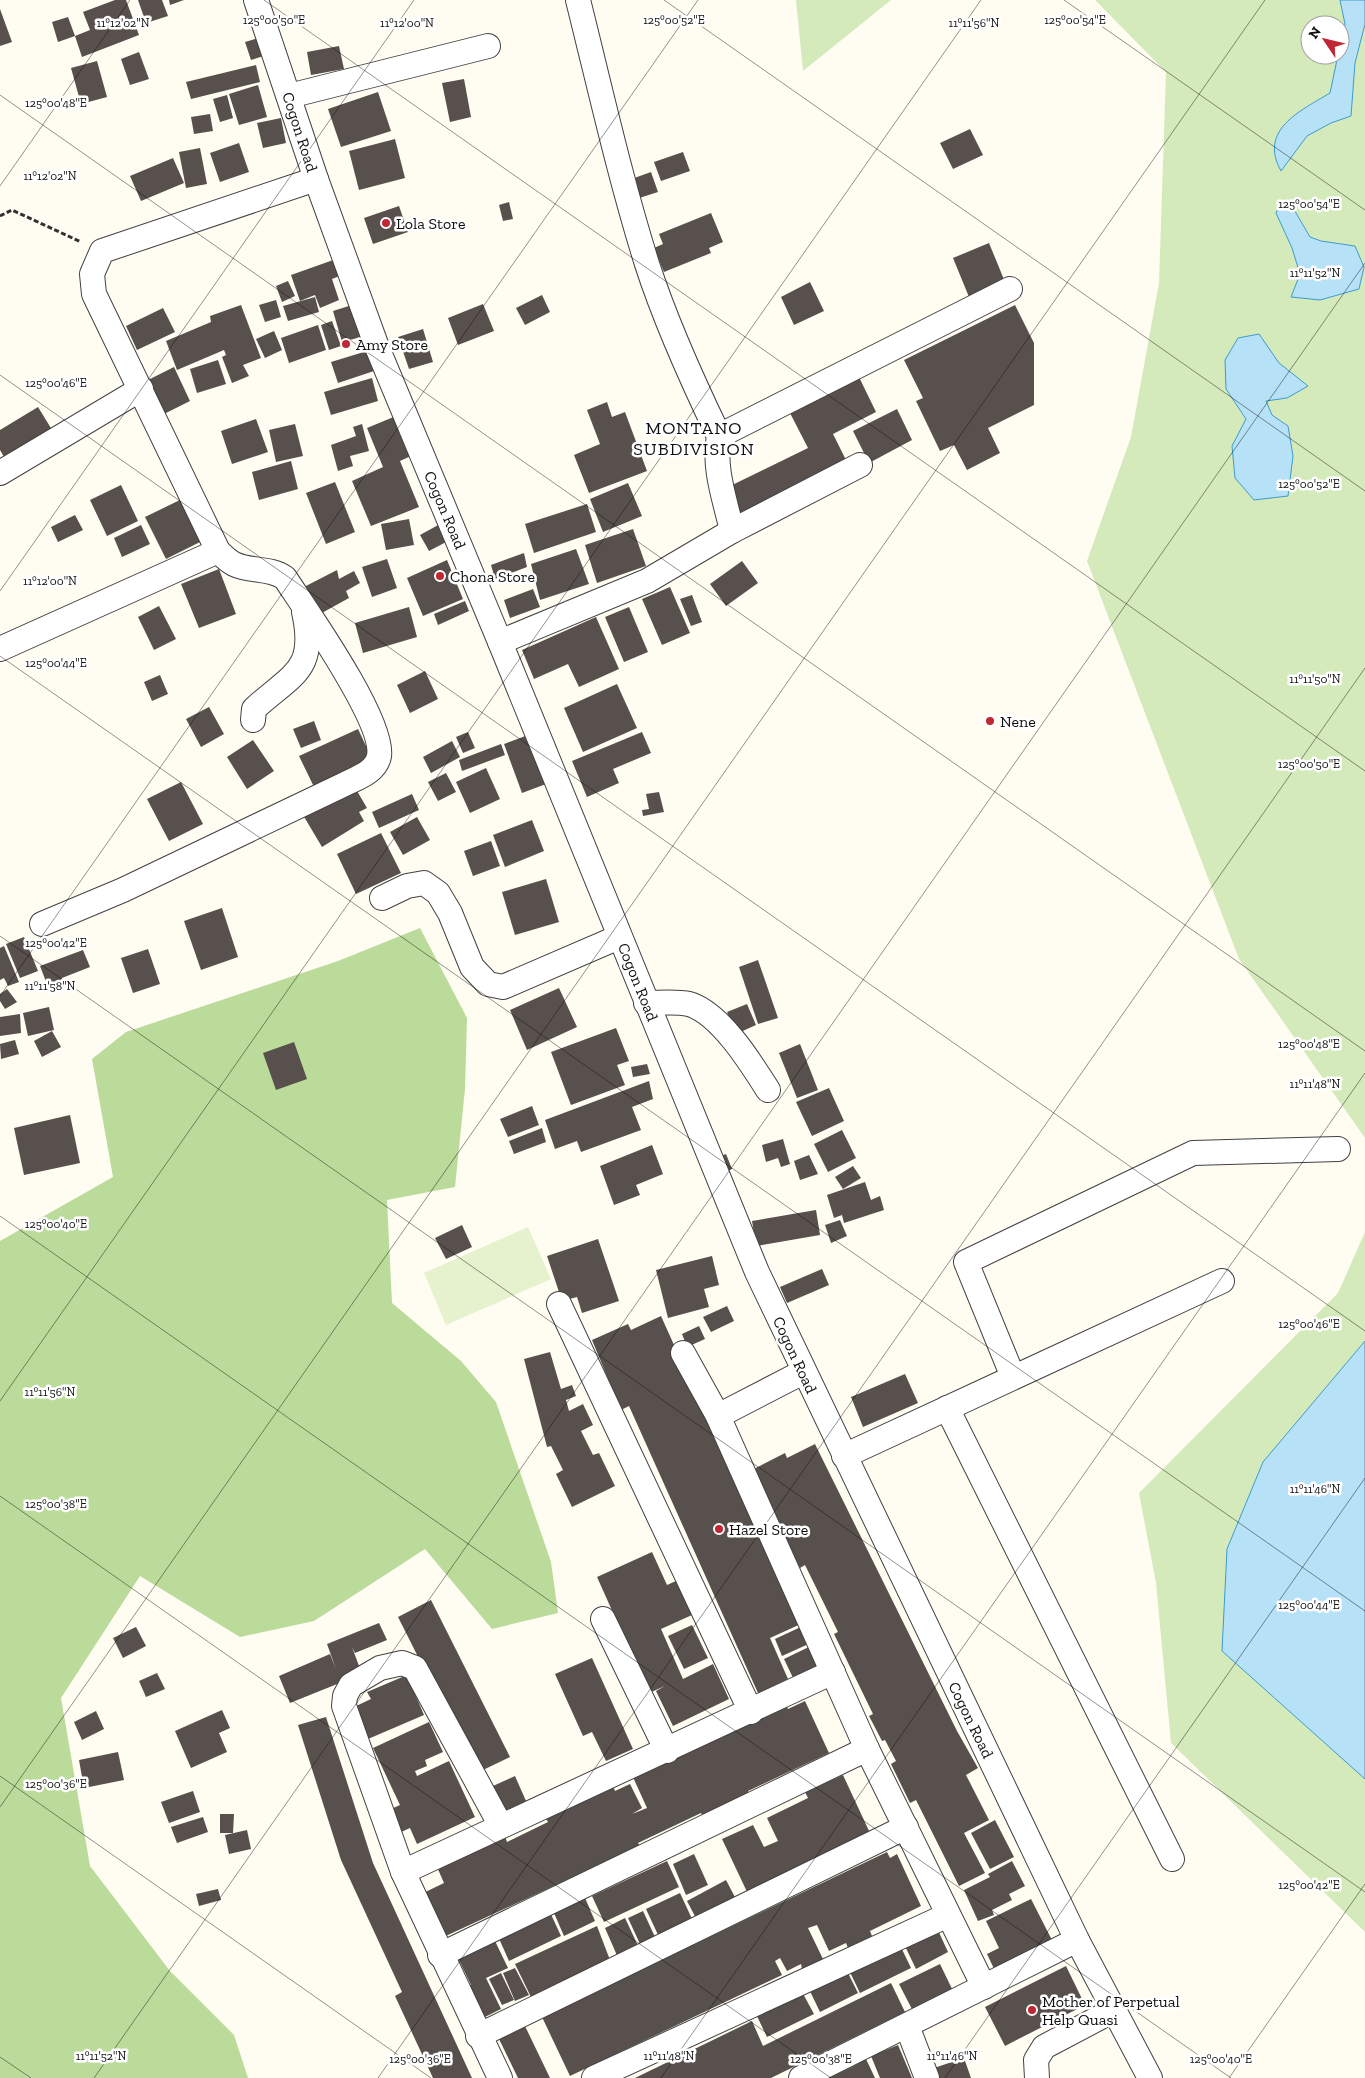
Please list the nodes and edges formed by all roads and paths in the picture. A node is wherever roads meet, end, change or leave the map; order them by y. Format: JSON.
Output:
{"nodes":[{"id":1,"x":256,"y":0,"type":"edge"},
{"id":2,"x":578,"y":0,"type":"edge"},
{"id":3,"x":488,"y":46,"type":"dead end"},
{"id":4,"x":289,"y":96,"type":"junction"},
{"id":5,"x":316,"y":179,"type":"junction"},
{"id":6,"x":0,"y":216,"type":"edge"},
{"id":7,"x":102,"y":251,"type":"junction"},
{"id":8,"x":1010,"y":289,"type":"dead end"},
{"id":9,"x":141,"y":389,"type":"junction"},
{"id":10,"x":718,"y":436,"type":"junction"},
{"id":11,"x":860,"y":465,"type":"dead end"},
{"id":12,"x":0,"y":472,"type":"edge"},
{"id":13,"x":732,"y":531,"type":"junction"},
{"id":14,"x":218,"y":551,"type":"junction"},
{"id":15,"x":301,"y":602,"type":"junction"},
{"id":16,"x":500,"y":642,"type":"junction"},
{"id":17,"x":0,"y":649,"type":"edge"},
{"id":18,"x":253,"y":720,"type":"dead end"},
{"id":19,"x":382,"y":898,"type":"dead end"},
{"id":20,"x":42,"y":924,"type":"dead end"},
{"id":21,"x":619,"y":936,"type":"junction"},
{"id":22,"x":646,"y":1003,"type":"junction"},
{"id":23,"x":768,"y":1090,"type":"dead end"},
{"id":24,"x":1338,"y":1149,"type":"dead end"},
{"id":25,"x":1222,"y":1282,"type":"dead end"},
{"id":26,"x":559,"y":1304,"type":"dead end"},
{"id":27,"x":683,"y":1353,"type":"dead end"},
{"id":28,"x":803,"y":1372,"type":"junction"},
{"id":29,"x":1013,"y":1377,"type":"junction"},
{"id":30,"x":947,"y":1408,"type":"junction"},
{"id":31,"x":718,"y":1416,"type":"junction"},
{"id":32,"x":844,"y":1456,"type":"junction"},
{"id":33,"x":603,"y":1619,"type":"dead end"},
{"id":34,"x":833,"y":1672,"type":"junction"},
{"id":35,"x":751,"y":1712,"type":"junction"},
{"id":36,"x":867,"y":1749,"type":"junction"},
{"id":37,"x":666,"y":1751,"type":"junction"},
{"id":38,"x":501,"y":1826,"type":"junction"},
{"id":39,"x":906,"y":1827,"type":"junction"},
{"id":40,"x":1172,"y":1859,"type":"dead end"},
{"id":41,"x":403,"y":1872,"type":"junction"},
{"id":42,"x":948,"y":1915,"type":"junction"},
{"id":43,"x":1077,"y":1940,"type":"junction"},
{"id":44,"x":440,"y":1955,"type":"junction"},
{"id":45,"x":984,"y":1987,"type":"junction"},
{"id":46,"x":1114,"y":2010,"type":"junction"},
{"id":47,"x":908,"y":2026,"type":"junction"},
{"id":48,"x":478,"y":2036,"type":"junction"},
{"id":49,"x":500,"y":2078,"type":"edge"},
{"id":50,"x":594,"y":2078,"type":"edge"},
{"id":51,"x":801,"y":2078,"type":"edge"},
{"id":52,"x":927,"y":2078,"type":"edge"},
{"id":53,"x":1037,"y":2078,"type":"edge"},
{"id":54,"x":1150,"y":2078,"type":"edge"}],
"edges":[{"from":1,"to":4,"type":"street","name":"Cogon Road"},
{"from":2,"to":10,"type":"street"},
{"from":3,"to":4,"type":"street"},
{"from":4,"to":5,"type":"street","name":"Cogon Road"},
{"from":5,"to":7,"type":"street"},
{"from":5,"to":16,"type":"street","name":"Cogon Road"},
{"from":6,"to":7,"type":"path"},
{"from":7,"to":9,"type":"street"},
{"from":8,"to":10,"type":"street"},
{"from":9,"to":12,"type":"street"},
{"from":9,"to":14,"type":"street"},
{"from":10,"to":13,"type":"street"},
{"from":11,"to":13,"type":"street"},
{"from":13,"to":16,"type":"street"},
{"from":14,"to":15,"type":"street"},
{"from":14,"to":17,"type":"street"},
{"from":15,"to":18,"type":"street"},
{"from":15,"to":20,"type":"street"},
{"from":16,"to":21,"type":"street","name":"Cogon Road"},
{"from":19,"to":21,"type":"street"},
{"from":21,"to":22,"type":"street","name":"Cogon Road"},
{"from":22,"to":23,"type":"street"},
{"from":22,"to":28,"type":"street","name":"Cogon Road"},
{"from":24,"to":29,"type":"street"},
{"from":25,"to":29,"type":"street"},
{"from":26,"to":35,"type":"street"},
{"from":27,"to":31,"type":"street"},
{"from":28,"to":31,"type":"street"},
{"from":28,"to":32,"type":"street","name":"Cogon Road"},
{"from":29,"to":30,"type":"street"},
{"from":30,"to":32,"type":"street"},
{"from":30,"to":40,"type":"street"},
{"from":31,"to":34,"type":"street"},
{"from":32,"to":43,"type":"street","name":"Cogon Road"},
{"from":33,"to":37,"type":"street"},
{"from":34,"to":35,"type":"street"},
{"from":34,"to":36,"type":"street"},
{"from":35,"to":37,"type":"street"},
{"from":36,"to":39,"type":"street"},
{"from":36,"to":44,"type":"street"},
{"from":37,"to":38,"type":"street"},
{"from":38,"to":41,"type":"street"},
{"from":38,"to":41,"type":"street"},
{"from":39,"to":42,"type":"street"},
{"from":39,"to":48,"type":"street"},
{"from":41,"to":44,"type":"street"},
{"from":42,"to":45,"type":"street"},
{"from":42,"to":50,"type":"street"},
{"from":43,"to":45,"type":"street"},
{"from":43,"to":46,"type":"street","name":"Cogon Road"},
{"from":44,"to":48,"type":"street"},
{"from":45,"to":47,"type":"street"},
{"from":46,"to":53,"type":"street"},
{"from":46,"to":54,"type":"street","name":"Cogon Road"},
{"from":47,"to":51,"type":"street"},
{"from":47,"to":52,"type":"street"},
{"from":48,"to":49,"type":"street"}]}
